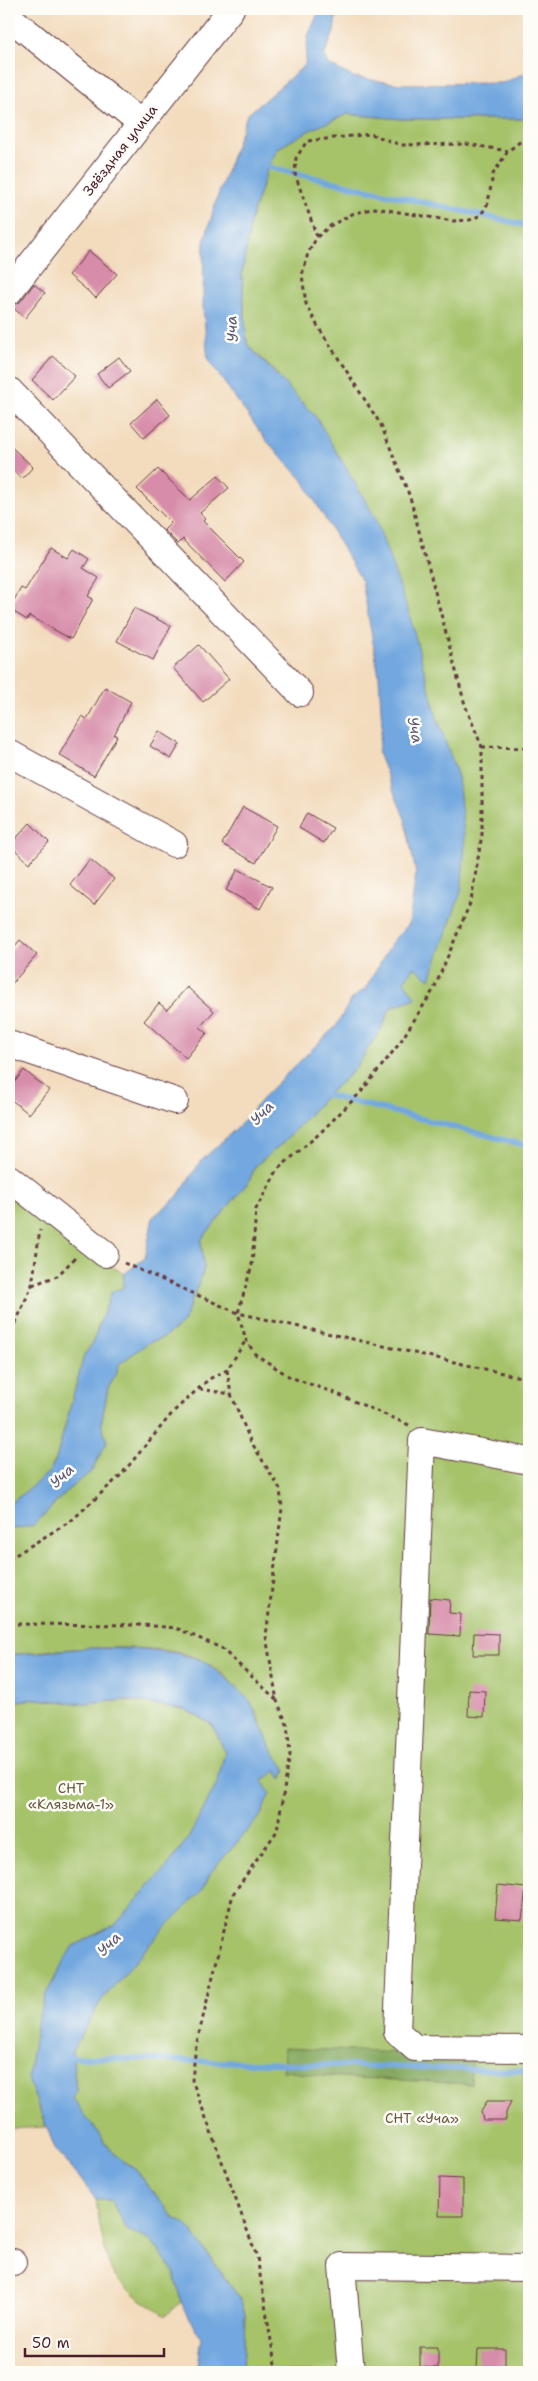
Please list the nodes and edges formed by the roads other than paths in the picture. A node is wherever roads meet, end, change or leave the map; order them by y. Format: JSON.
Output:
{"nodes":[{"id":1,"x":231,"y":9,"type":"edge"},
{"id":2,"x":9,"y":17,"type":"edge"},
{"id":3,"x":140,"y":124,"type":"junction"},
{"id":4,"x":9,"y":292,"type":"edge"},
{"id":5,"x":9,"y":390,"type":"edge"},
{"id":6,"x":300,"y":693,"type":"dead end"},
{"id":7,"x":9,"y":753,"type":"edge"},
{"id":8,"x":174,"y":844,"type":"dead end"},
{"id":9,"x":9,"y":1044,"type":"edge"},
{"id":10,"x":176,"y":1101,"type":"dead end"},
{"id":11,"x":9,"y":1178,"type":"edge"},
{"id":12,"x":97,"y":1249,"type":"road end"},
{"id":13,"x":529,"y":1461,"type":"edge"},
{"id":14,"x":529,"y":2048,"type":"edge"},
{"id":15,"x":529,"y":2268,"type":"edge"},
{"id":16,"x":351,"y":2372,"type":"edge"}],
"edges":[{"from":1,"to":3,"type":"street","name":"Звёздная улица"},
{"from":2,"to":3,"type":"street"},
{"from":3,"to":4,"type":"street","name":"Звёздная улица"},
{"from":5,"to":6,"type":"street"},
{"from":7,"to":8,"type":"street"},
{"from":9,"to":10,"type":"street"},
{"from":11,"to":12,"type":"street"},
{"from":13,"to":14,"type":"street"},
{"from":15,"to":16,"type":"street"}]}
